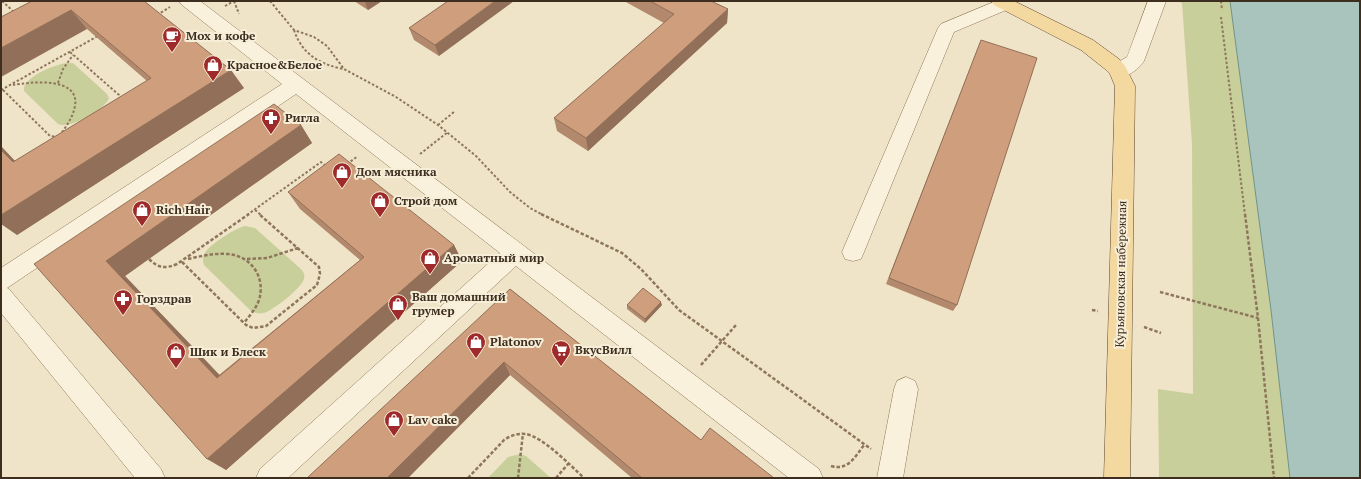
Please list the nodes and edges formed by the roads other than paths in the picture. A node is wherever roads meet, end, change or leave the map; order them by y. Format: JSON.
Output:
{"nodes":[{"id":1,"x":188,"y":1,"type":"edge"},
{"id":2,"x":1157,"y":1,"type":"edge"},
{"id":3,"x":1002,"y":2,"type":"edge"},
{"id":4,"x":1118,"y":71,"type":"junction"},
{"id":5,"x":296,"y":84,"type":"junction"},
{"id":6,"x":516,"y":252,"type":"junction"},
{"id":7,"x":853,"y":252,"type":"dead end"},
{"id":8,"x":1,"y":280,"type":"edge"},
{"id":9,"x":1,"y":296,"type":"edge"},
{"id":10,"x":906,"y":389,"type":"dead end"},
{"id":11,"x":891,"y":472,"type":"edge"},
{"id":12,"x":152,"y":478,"type":"edge"},
{"id":13,"x":269,"y":478,"type":"edge"},
{"id":14,"x":810,"y":478,"type":"edge"},
{"id":15,"x":1117,"y":478,"type":"edge"}],
"edges":[{"from":1,"to":5,"type":"lane"},
{"from":2,"to":4,"type":"lane"},
{"from":3,"to":4,"type":"main road"},
{"from":3,"to":7,"type":"lane"},
{"from":4,"to":15,"type":"main road","name":"Курьяновская набережная"},
{"from":5,"to":6,"type":"lane"},
{"from":5,"to":8,"type":"lane"},
{"from":6,"to":13,"type":"lane"},
{"from":6,"to":14,"type":"lane"},
{"from":9,"to":12,"type":"lane"},
{"from":10,"to":11,"type":"lane"}]}
